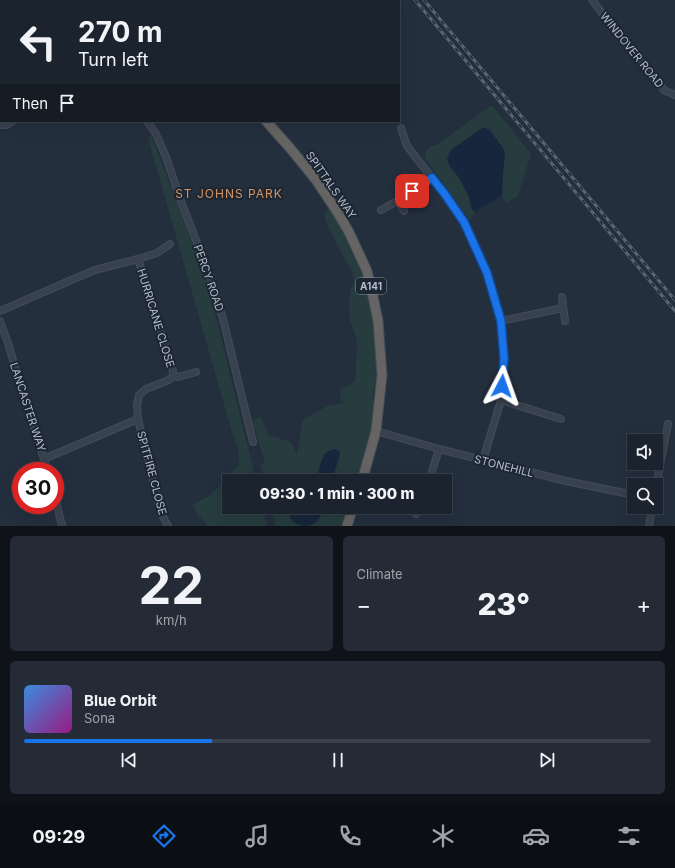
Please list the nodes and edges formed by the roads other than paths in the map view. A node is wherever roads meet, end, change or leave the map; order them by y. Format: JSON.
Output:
{"nodes":[{"id":1,"x":592,"y":0,"type":"edge"},
{"id":2,"x":675,"y":95,"type":"edge"},
{"id":3,"x":148,"y":122,"type":"edge"},
{"id":4,"x":267,"y":122,"type":"edge"},
{"id":5,"x":10,"y":123,"type":"edge"},
{"id":6,"x":0,"y":125,"type":"edge"},
{"id":7,"x":401,"y":128,"type":"dead end"},
{"id":8,"x":0,"y":129,"type":"edge"},
{"id":9,"x":432,"y":178,"type":"junction"},
{"id":10,"x":397,"y":201,"type":"junction"},
{"id":11,"x":381,"y":210,"type":"dead end"},
{"id":12,"x":404,"y":211,"type":"dead end"},
{"id":13,"x":170,"y":244,"type":"dead end"},
{"id":14,"x":138,"y":259,"type":"junction"},
{"id":15,"x":562,"y":297,"type":"dead end"},
{"id":16,"x":563,"y":308,"type":"junction"},
{"id":17,"x":0,"y":311,"type":"edge"},
{"id":18,"x":0,"y":320,"type":"edge"},
{"id":19,"x":501,"y":321,"type":"junction"},
{"id":20,"x":565,"y":321,"type":"dead end"},
{"id":21,"x":196,"y":372,"type":"dead end"},
{"id":22,"x":173,"y":376,"type":"junction"},
{"id":23,"x":501,"y":400,"type":"junction"},
{"id":24,"x":138,"y":419,"type":"junction"},
{"id":25,"x":561,"y":419,"type":"dead end"},
{"id":26,"x":668,"y":424,"type":"dead end"},
{"id":27,"x":376,"y":431,"type":"junction"},
{"id":28,"x":252,"y":442,"type":"dead end"},
{"id":29,"x":438,"y":449,"type":"junction"},
{"id":30,"x":44,"y":459,"type":"junction"},
{"id":31,"x":483,"y":460,"type":"junction"},
{"id":32,"x":45,"y":462,"type":"edge"},
{"id":33,"x":364,"y":474,"type":"edge"},
{"id":34,"x":431,"y":474,"type":"edge"},
{"id":35,"x":658,"y":478,"type":"edge"},
{"id":36,"x":627,"y":494,"type":"edge"},
{"id":37,"x":59,"y":514,"type":"edge"},
{"id":38,"x":351,"y":514,"type":"edge"},
{"id":39,"x":651,"y":514,"type":"edge"},
{"id":40,"x":62,"y":526,"type":"edge"},
{"id":41,"x":168,"y":526,"type":"edge"},
{"id":42,"x":347,"y":526,"type":"edge"},
{"id":43,"x":649,"y":526,"type":"edge"}],
"edges":[{"from":1,"to":2,"type":"street","name":"WINDOVER ROAD"},
{"from":3,"to":28,"type":"street","name":"PERCY ROAD"},
{"from":4,"to":27,"type":"highway","name":"SPITTALS WAY","number":"A141"},
{"from":5,"to":6,"type":"street"},
{"from":5,"to":8,"type":"street"},
{"from":7,"to":9,"type":"street"},
{"from":9,"to":10,"type":"street"},
{"from":9,"to":19,"type":"street"},
{"from":10,"to":11,"type":"street"},
{"from":10,"to":12,"type":"street"},
{"from":13,"to":14,"type":"street","name":"HURRICANE CLOSE"},
{"from":14,"to":17,"type":"street","name":"HURRICANE CLOSE"},
{"from":14,"to":22,"type":"street","name":"HURRICANE CLOSE"},
{"from":15,"to":16,"type":"street"},
{"from":16,"to":19,"type":"street"},
{"from":16,"to":20,"type":"street"},
{"from":18,"to":30,"type":"street","name":"LANCASTER WAY"},
{"from":19,"to":23,"type":"street"},
{"from":21,"to":22,"type":"street","name":"SPITFIRE CLOSE"},
{"from":22,"to":24,"type":"street","name":"SPITFIRE CLOSE"},
{"from":23,"to":25,"type":"street"},
{"from":23,"to":31,"type":"street"},
{"from":24,"to":30,"type":"street","name":"SPITFIRE CLOSE"},
{"from":24,"to":41,"type":"street","name":"SPITFIRE CLOSE"},
{"from":26,"to":35,"type":"street"},
{"from":27,"to":29,"type":"street","name":"STONEHILL"},
{"from":27,"to":33,"type":"highway","name":"SPITTALS WAY","number":"A141"},
{"from":29,"to":31,"type":"street","name":"STONEHILL"},
{"from":29,"to":34,"type":"street"},
{"from":30,"to":32,"type":"street","name":"LANCASTER WAY"},
{"from":31,"to":36,"type":"street","name":"STONEHILL"},
{"from":37,"to":40,"type":"street"},
{"from":38,"to":42,"type":"highway"},
{"from":39,"to":43,"type":"street"}]}
